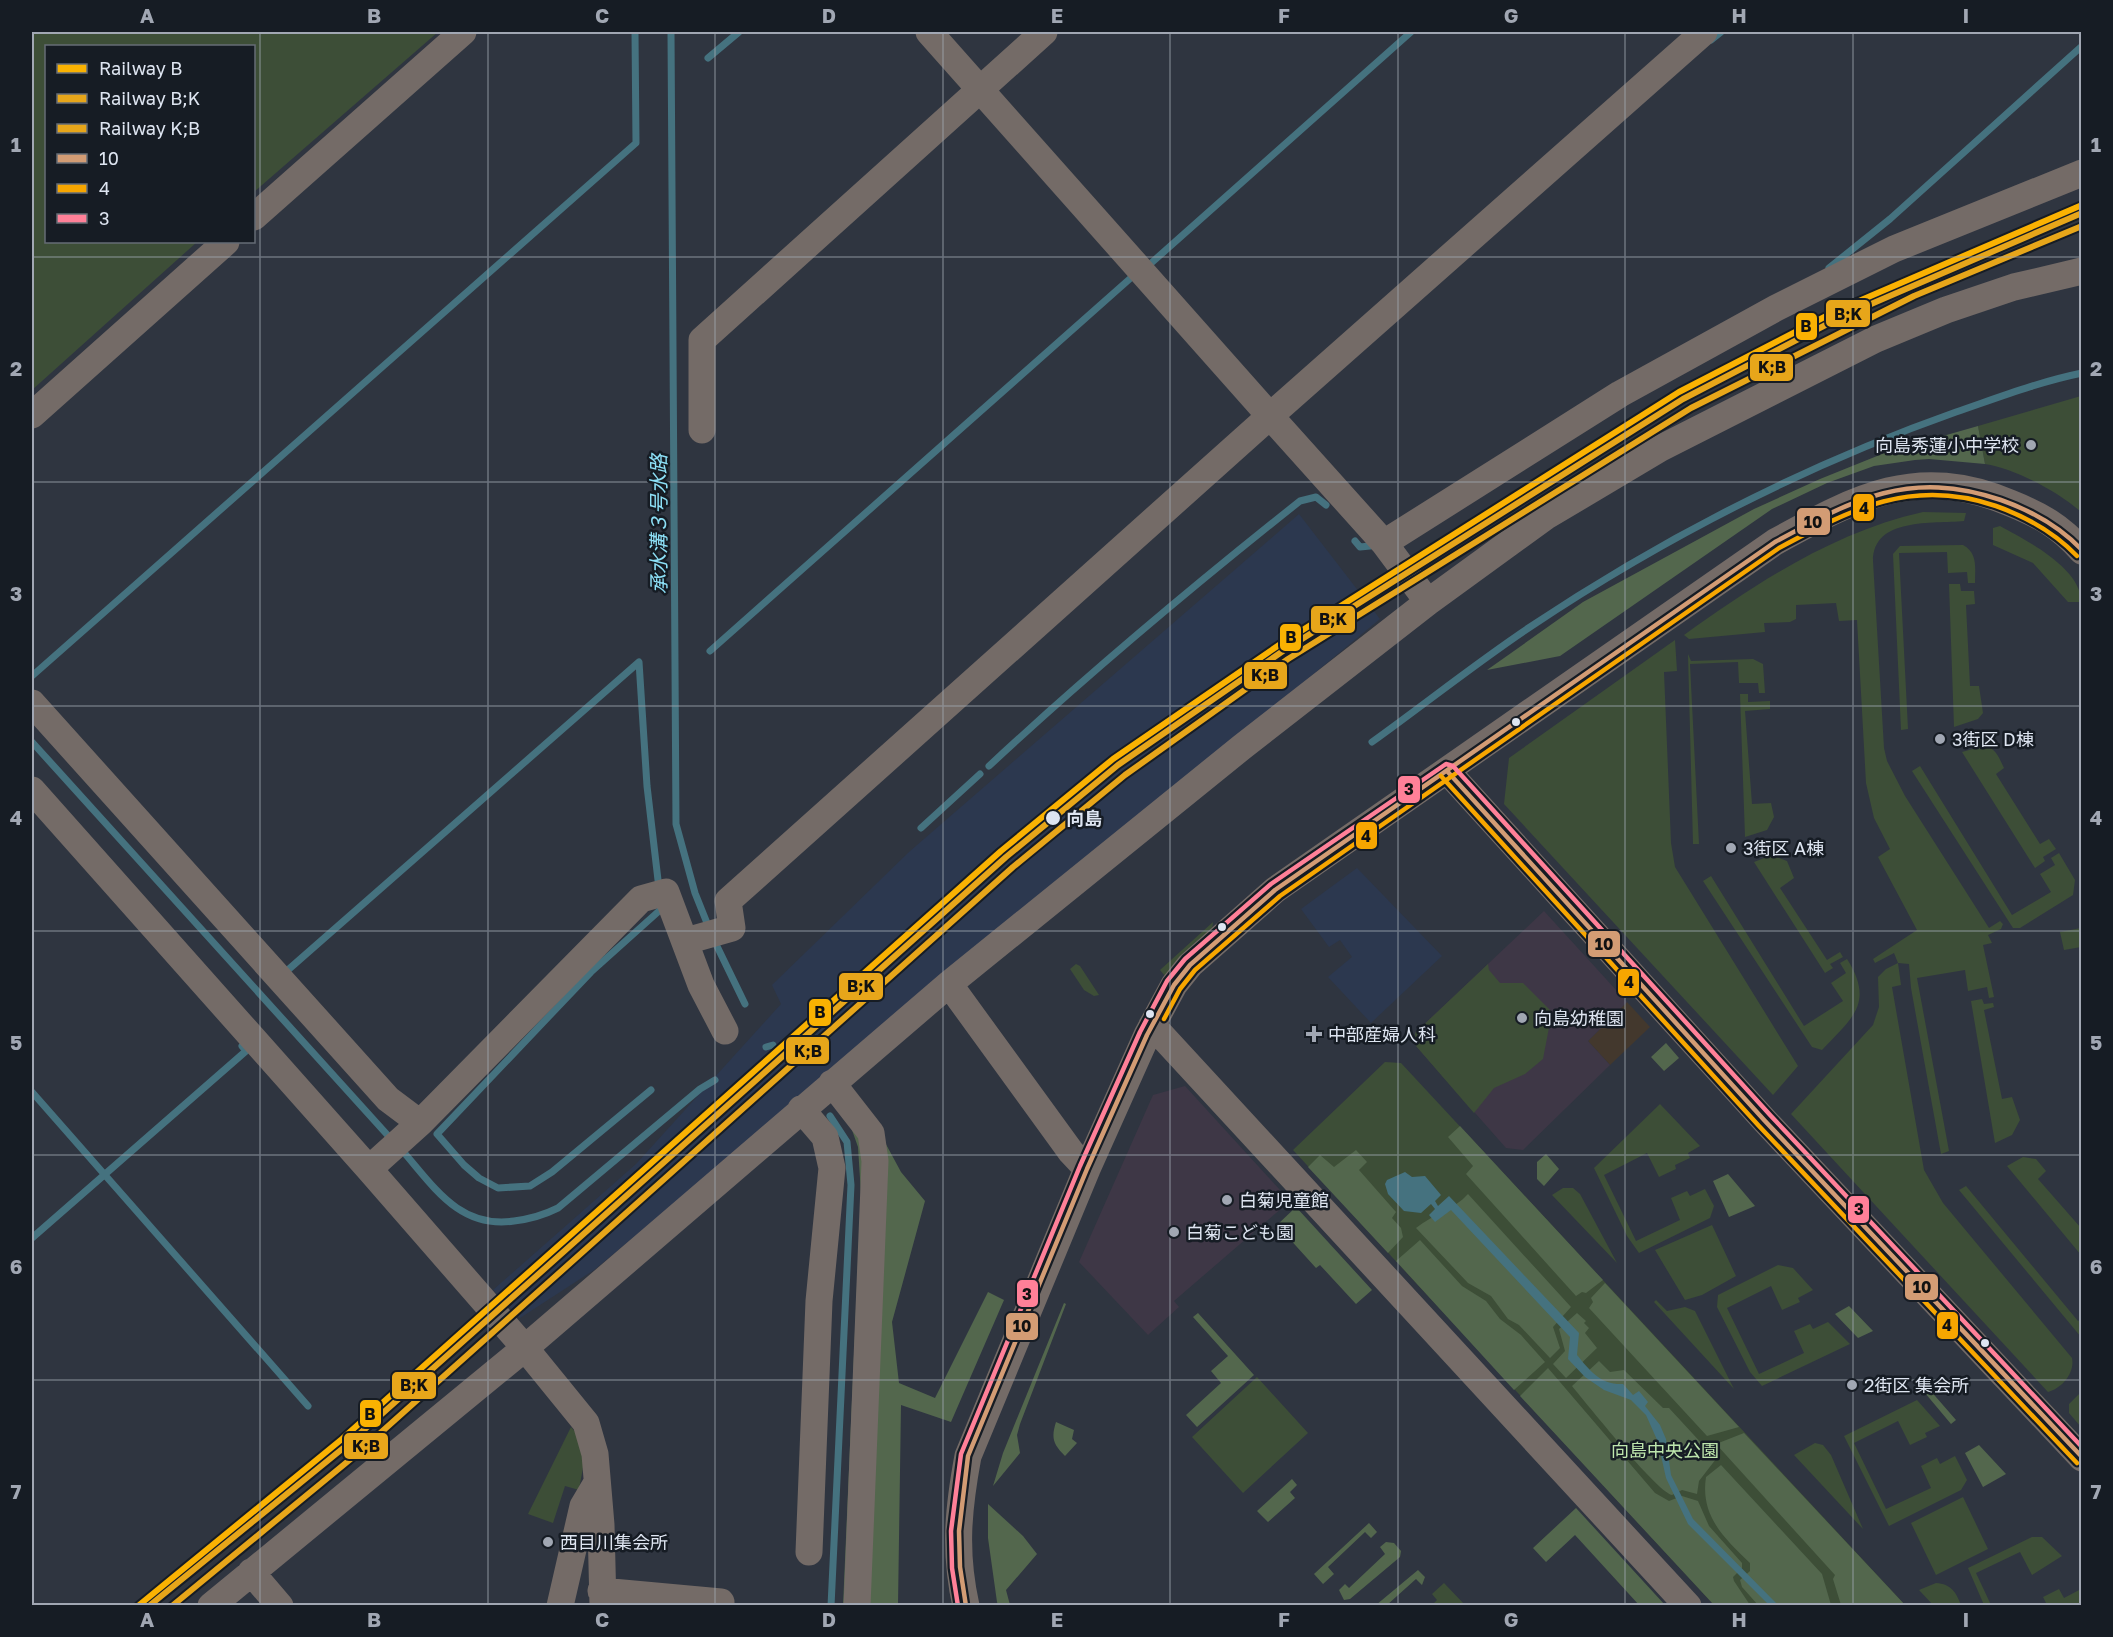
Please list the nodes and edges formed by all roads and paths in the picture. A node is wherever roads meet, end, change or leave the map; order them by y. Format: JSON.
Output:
{"nodes":[{"id":1,"x":463,"y":32,"type":"edge"},
{"id":2,"x":929,"y":32,"type":"edge"},
{"id":3,"x":1044,"y":32,"type":"edge"},
{"id":4,"x":1704,"y":32,"type":"edge"},
{"id":5,"x":979,"y":89,"type":"junction"},
{"id":6,"x":2082,"y":173,"type":"edge"},
{"id":7,"x":255,"y":216,"type":"edge"},
{"id":8,"x":225,"y":243,"type":"edge"},
{"id":9,"x":2082,"y":271,"type":"edge"},
{"id":10,"x":32,"y":415,"type":"edge"},
{"id":11,"x":1270,"y":416,"type":"junction"},
{"id":12,"x":702,"y":430,"type":"dead end"},
{"id":13,"x":1384,"y":543,"type":"junction"},
{"id":14,"x":2082,"y":551,"type":"edge"},
{"id":15,"x":1428,"y":602,"type":"junction"},
{"id":16,"x":32,"y":703,"type":"edge"},
{"id":17,"x":1447,"y":771,"type":"junction"},
{"id":18,"x":32,"y":790,"type":"edge"},
{"id":19,"x":689,"y":940,"type":"junction"},
{"id":20,"x":949,"y":984,"type":"junction"},
{"id":21,"x":1152,"y":1025,"type":"junction"},
{"id":22,"x":725,"y":1031,"type":"dead end"},
{"id":23,"x":832,"y":1083,"type":"junction"},
{"id":24,"x":803,"y":1107,"type":"junction"},
{"id":25,"x":415,"y":1128,"type":"junction"},
{"id":26,"x":378,"y":1161,"type":"junction"},
{"id":27,"x":1087,"y":1169,"type":"junction"},
{"id":28,"x":525,"y":1348,"type":"junction"},
{"id":29,"x":2082,"y":1458,"type":"edge"},
{"id":30,"x":597,"y":1483,"type":"junction"},
{"id":31,"x":809,"y":1552,"type":"dead end"},
{"id":32,"x":251,"y":1572,"type":"junction"},
{"id":33,"x":602,"y":1598,"type":"edge"},
{"id":34,"x":211,"y":1605,"type":"edge"},
{"id":35,"x":280,"y":1605,"type":"edge"},
{"id":36,"x":560,"y":1605,"type":"edge"},
{"id":37,"x":720,"y":1605,"type":"edge"},
{"id":38,"x":858,"y":1605,"type":"edge"},
{"id":39,"x":966,"y":1605,"type":"edge"},
{"id":40,"x":1688,"y":1605,"type":"edge"}],
"edges":[{"from":1,"to":7,"type":"street"},
{"from":2,"to":5,"type":"street"},
{"from":3,"to":5,"type":"street"},
{"from":4,"to":11,"type":"street"},
{"from":5,"to":11,"type":"street"},
{"from":5,"to":12,"type":"street"},
{"from":6,"to":13,"type":"street"},
{"from":8,"to":10,"type":"street"},
{"from":9,"to":15,"type":"street"},
{"from":11,"to":13,"type":"street"},
{"from":11,"to":19,"type":"street"},
{"from":13,"to":15,"type":"street"},
{"from":14,"to":17,"type":"street"},
{"from":15,"to":20,"type":"street"},
{"from":16,"to":25,"type":"street"},
{"from":17,"to":21,"type":"street"},
{"from":17,"to":29,"type":"street"},
{"from":18,"to":26,"type":"street"},
{"from":19,"to":22,"type":"street"},
{"from":19,"to":25,"type":"street"},
{"from":20,"to":23,"type":"street"},
{"from":20,"to":27,"type":"street"},
{"from":21,"to":27,"type":"street"},
{"from":21,"to":40,"type":"street"},
{"from":23,"to":24,"type":"street"},
{"from":23,"to":38,"type":"street"},
{"from":24,"to":28,"type":"street"},
{"from":24,"to":31,"type":"street"},
{"from":25,"to":26,"type":"street"},
{"from":26,"to":28,"type":"street"},
{"from":27,"to":39,"type":"street"},
{"from":28,"to":30,"type":"street"},
{"from":28,"to":32,"type":"street"},
{"from":30,"to":33,"type":"street"},
{"from":30,"to":36,"type":"street"},
{"from":32,"to":34,"type":"street"},
{"from":32,"to":35,"type":"street"},
{"from":33,"to":37,"type":"street"}]}
